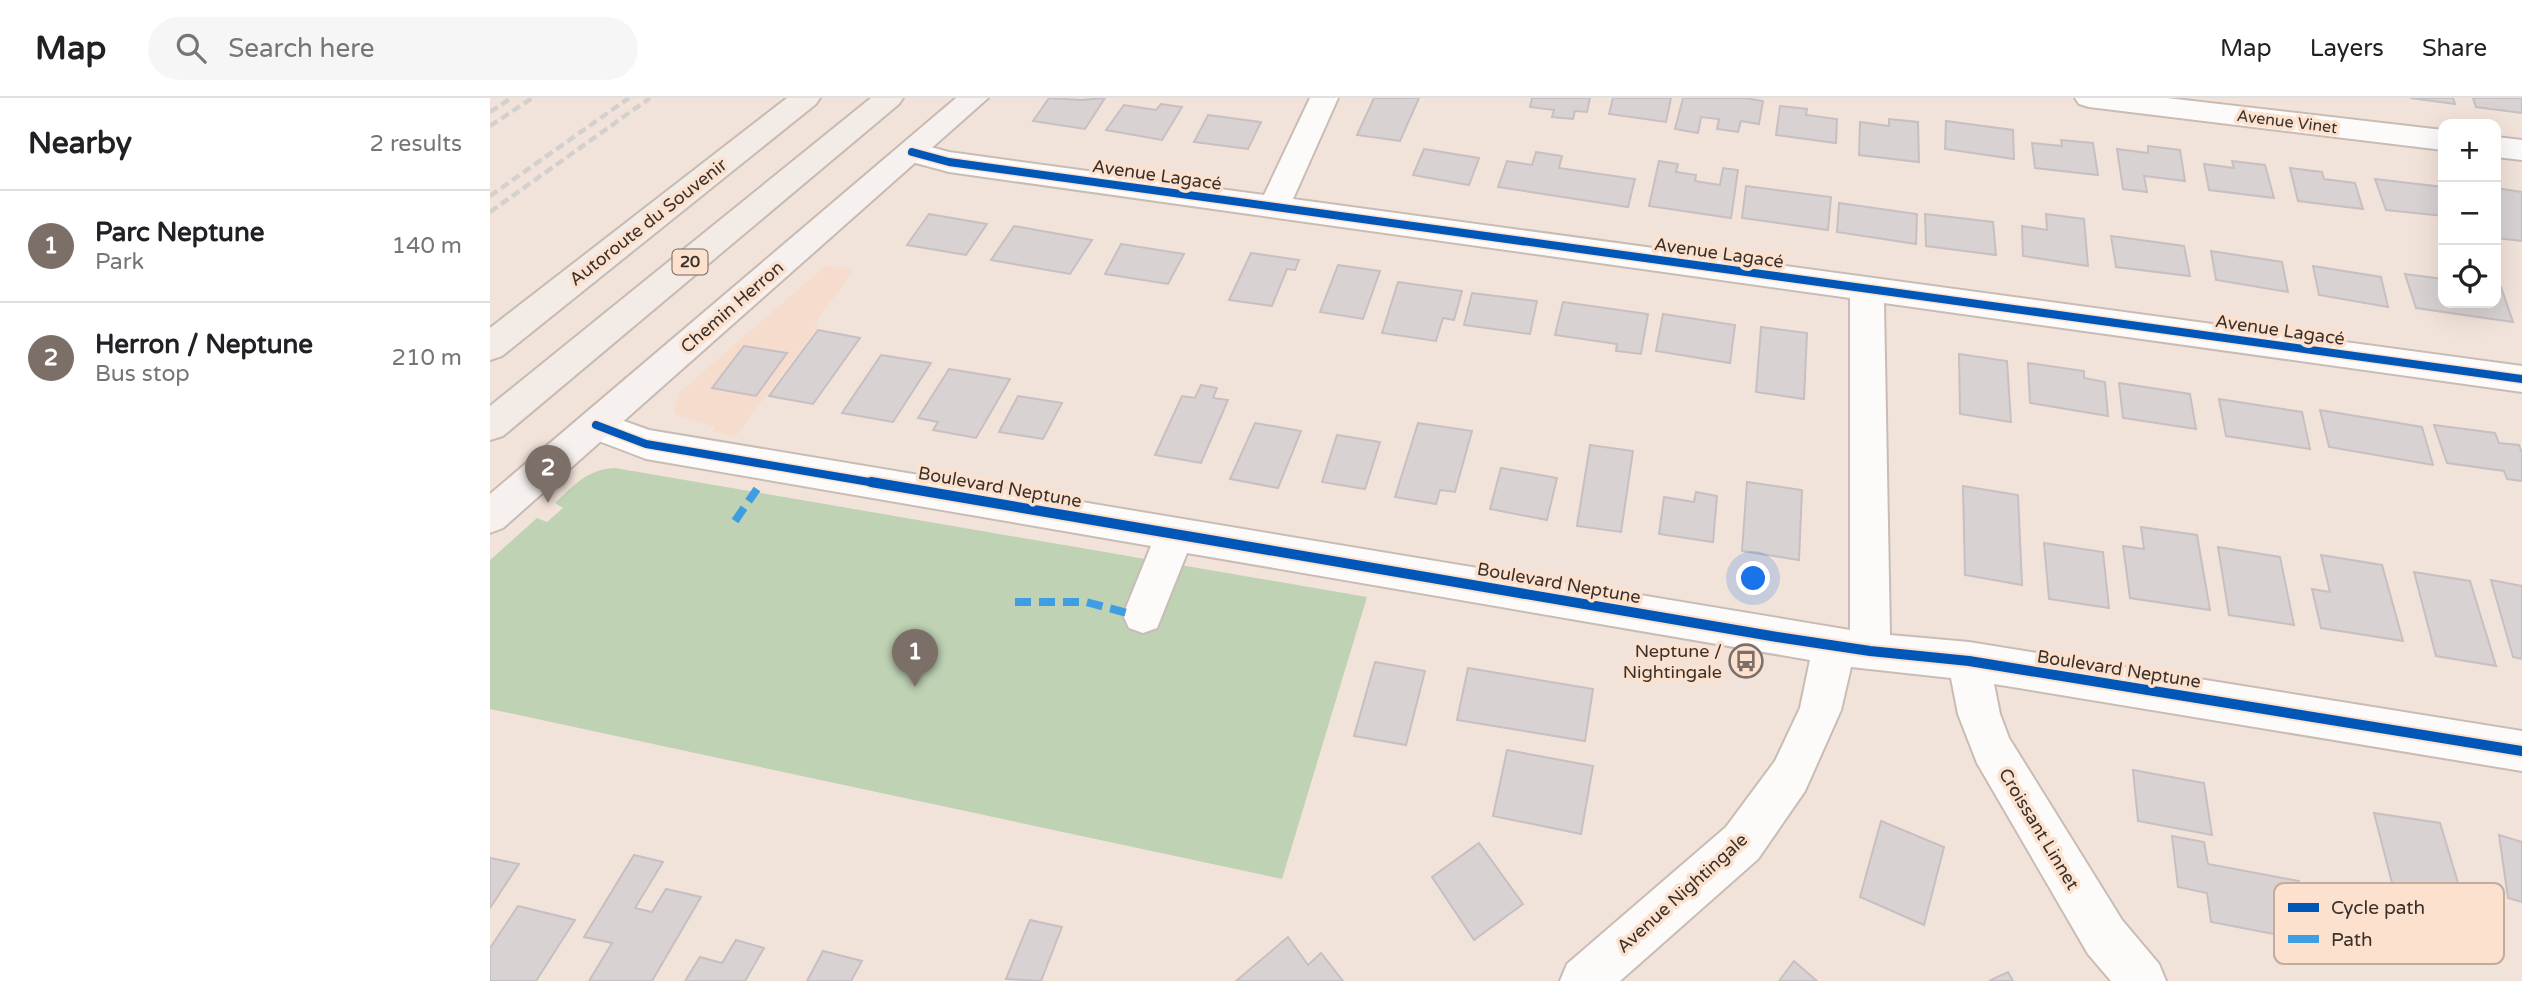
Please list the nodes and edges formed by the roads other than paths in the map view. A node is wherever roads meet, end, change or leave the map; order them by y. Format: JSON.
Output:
{"nodes":[{"id":1,"x":806,"y":98,"type":"edge"},
{"id":2,"x":889,"y":98,"type":"edge"},
{"id":3,"x":974,"y":98,"type":"edge"},
{"id":4,"x":1324,"y":98,"type":"edge"},
{"id":5,"x":2089,"y":98,"type":"edge"},
{"id":6,"x":2438,"y":140,"type":"edge"},
{"id":7,"x":2501,"y":148,"type":"edge"},
{"id":8,"x":2522,"y":150,"type":"edge"},
{"id":9,"x":912,"y":152,"type":"junction"},
{"id":10,"x":1275,"y":207,"type":"junction"},
{"id":11,"x":1867,"y":289,"type":"junction"},
{"id":12,"x":490,"y":347,"type":"edge"},
{"id":13,"x":2522,"y":379,"type":"edge"},
{"id":14,"x":596,"y":425,"type":"junction"},
{"id":15,"x":490,"y":426,"type":"edge"},
{"id":16,"x":490,"y":517,"type":"edge"},
{"id":17,"x":1176,"y":533,"type":"junction"},
{"id":18,"x":1143,"y":615,"type":"dead end"},
{"id":19,"x":1852,"y":648,"type":"junction"},
{"id":20,"x":1969,"y":661,"type":"junction"},
{"id":21,"x":2522,"y":751,"type":"edge"},
{"id":22,"x":1584,"y":981,"type":"edge"},
{"id":23,"x":2142,"y":981,"type":"edge"}],
"edges":[{"from":1,"to":12,"type":"highway","name":"Autoroute du Souvenir"},
{"from":2,"to":15,"type":"highway","number":"20"},
{"from":3,"to":9,"type":"main road","name":"Chemin Herron"},
{"from":4,"to":10,"type":"street"},
{"from":5,"to":6,"type":"street","name":"Avenue Vinet"},
{"from":7,"to":8,"type":"street"},
{"from":9,"to":10,"type":"street","name":"Avenue Lagacé"},
{"from":9,"to":14,"type":"main road","name":"Chemin Herron"},
{"from":10,"to":11,"type":"street","name":"Avenue Lagacé"},
{"from":11,"to":13,"type":"street","name":"Avenue Lagacé"},
{"from":11,"to":19,"type":"street","name":"Avenue Nightingale"},
{"from":14,"to":16,"type":"main road","name":"Chemin Herron"},
{"from":14,"to":17,"type":"street","name":"Boulevard Neptune"},
{"from":17,"to":18,"type":"street"},
{"from":17,"to":19,"type":"street","name":"Boulevard Neptune"},
{"from":19,"to":20,"type":"street","name":"Boulevard Neptune"},
{"from":19,"to":22,"type":"street","name":"Avenue Nightingale"},
{"from":20,"to":21,"type":"street","name":"Boulevard Neptune"},
{"from":20,"to":23,"type":"street","name":"Croissant Linnet"}]}
